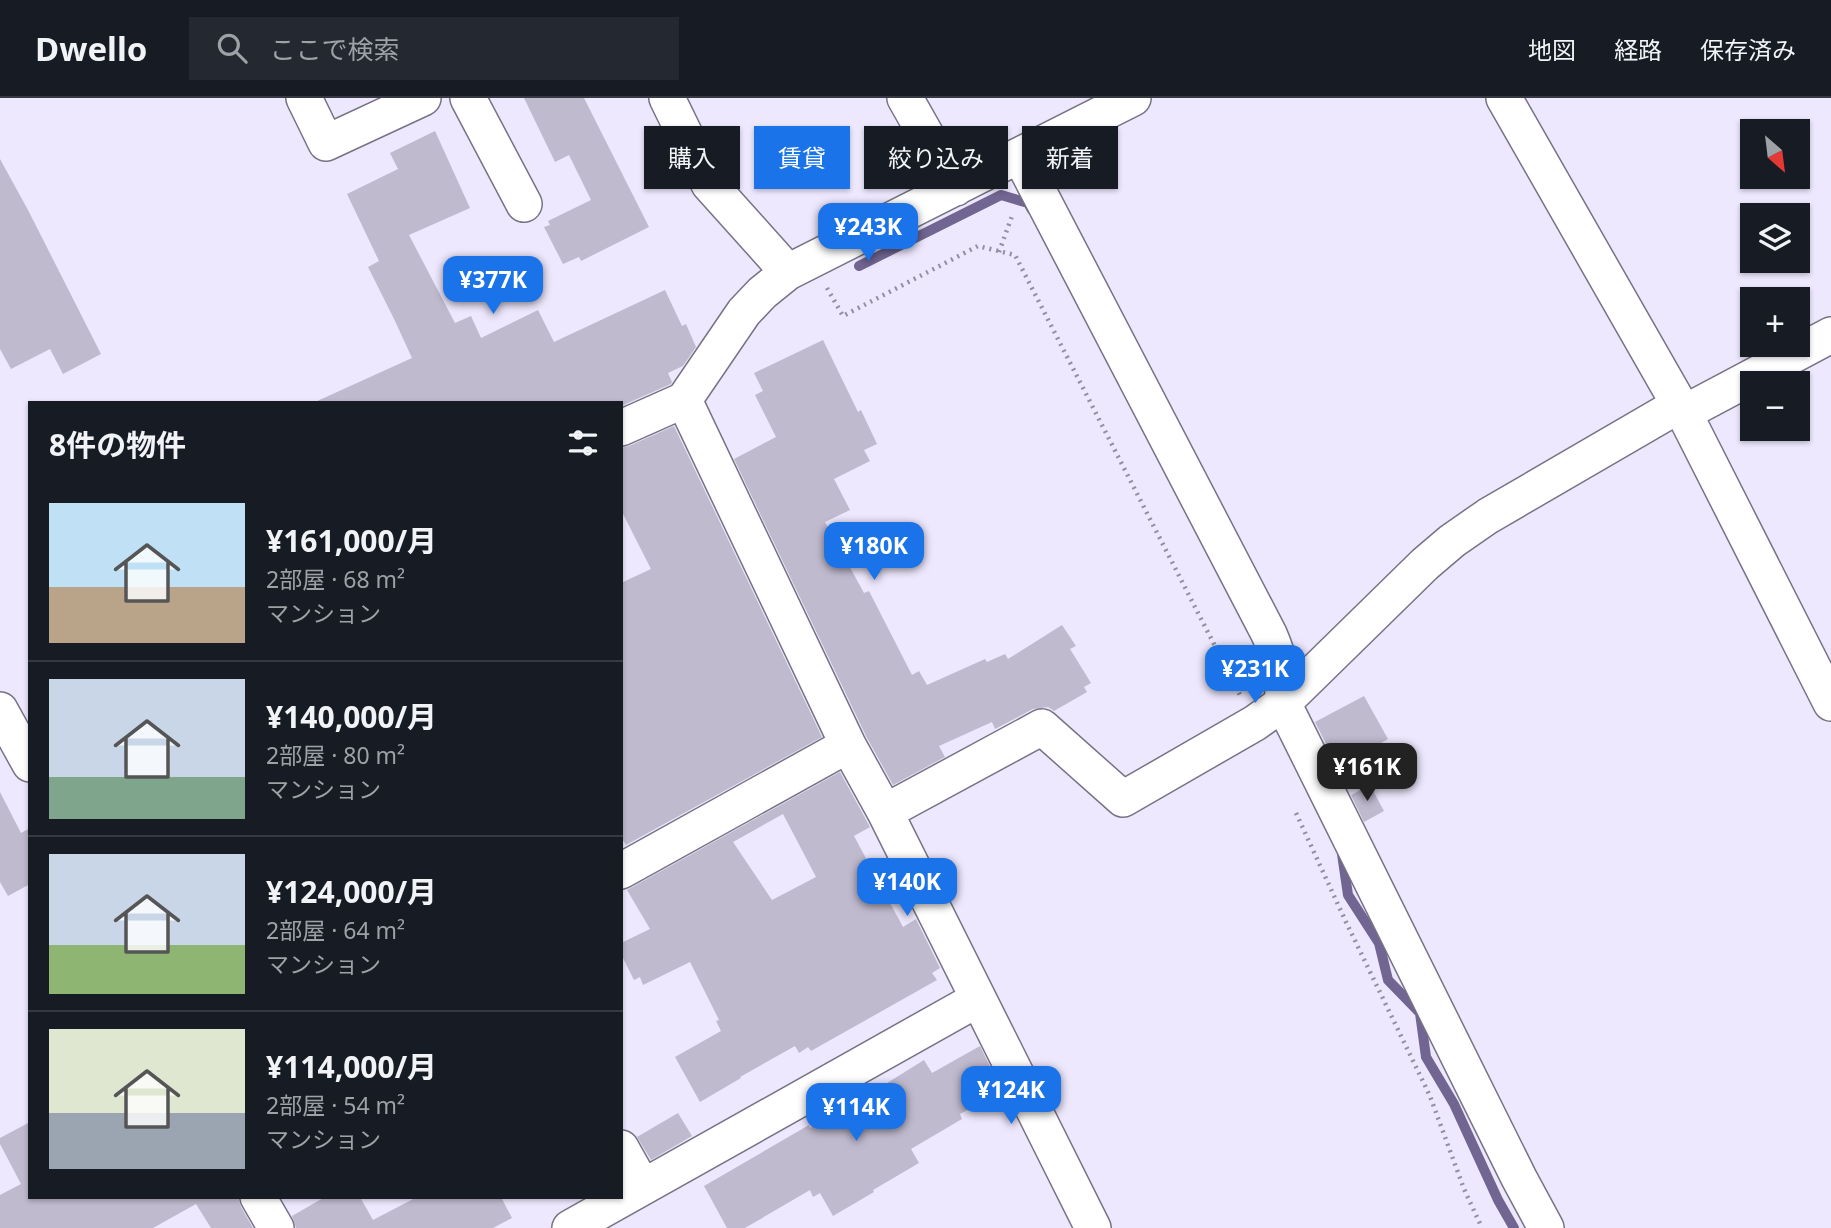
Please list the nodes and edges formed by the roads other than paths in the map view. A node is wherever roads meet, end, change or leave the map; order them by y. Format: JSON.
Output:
{"nodes":[{"id":1,"x":303,"y":98,"type":"edge"},
{"id":2,"x":424,"y":98,"type":"edge"},
{"id":3,"x":468,"y":98,"type":"edge"},
{"id":4,"x":667,"y":98,"type":"edge"},
{"id":5,"x":905,"y":98,"type":"edge"},
{"id":6,"x":1133,"y":98,"type":"edge"},
{"id":7,"x":1504,"y":98,"type":"edge"},
{"id":8,"x":921,"y":126,"type":"edge"},
{"id":9,"x":1020,"y":156,"type":"junction"},
{"id":10,"x":1008,"y":162,"type":"edge"},
{"id":11,"x":954,"y":189,"type":"edge"},
{"id":12,"x":524,"y":204,"type":"dead end"},
{"id":13,"x":800,"y":266,"type":"junction"},
{"id":14,"x":1831,"y":335,"type":"edge"},
{"id":15,"x":684,"y":400,"type":"junction"},
{"id":16,"x":1682,"y":409,"type":"junction"},
{"id":17,"x":623,"y":427,"type":"edge"},
{"id":18,"x":1283,"y":703,"type":"junction"},
{"id":19,"x":1831,"y":703,"type":"edge"},
{"id":20,"x":0,"y":710,"type":"edge"},
{"id":21,"x":848,"y":745,"type":"junction"},
{"id":22,"x":16,"y":754,"type":"edge"},
{"id":23,"x":885,"y":812,"type":"junction"},
{"id":24,"x":623,"y":870,"type":"edge"},
{"id":25,"x":978,"y":999,"type":"junction"},
{"id":26,"x":623,"y":1152,"type":"edge"},
{"id":27,"x":643,"y":1187,"type":"junction"},
{"id":28,"x":623,"y":1198,"type":"edge"},
{"id":29,"x":259,"y":1199,"type":"edge"},
{"id":30,"x":622,"y":1199,"type":"edge"},
{"id":31,"x":276,"y":1228,"type":"edge"},
{"id":32,"x":570,"y":1228,"type":"edge"},
{"id":33,"x":1093,"y":1228,"type":"edge"},
{"id":34,"x":1546,"y":1228,"type":"edge"}],
"edges":[{"from":1,"to":2,"type":"street"},
{"from":3,"to":12,"type":"street"},
{"from":4,"to":13,"type":"street"},
{"from":5,"to":8,"type":"street"},
{"from":6,"to":9,"type":"street"},
{"from":7,"to":16,"type":"street"},
{"from":9,"to":10,"type":"street"},
{"from":9,"to":18,"type":"street"},
{"from":11,"to":13,"type":"street"},
{"from":13,"to":15,"type":"street"},
{"from":14,"to":16,"type":"street"},
{"from":15,"to":17,"type":"street"},
{"from":15,"to":21,"type":"street"},
{"from":16,"to":18,"type":"street"},
{"from":16,"to":19,"type":"street"},
{"from":18,"to":23,"type":"street"},
{"from":18,"to":34,"type":"street"},
{"from":20,"to":22,"type":"street"},
{"from":21,"to":23,"type":"street"},
{"from":21,"to":24,"type":"street"},
{"from":23,"to":25,"type":"street"},
{"from":25,"to":27,"type":"street"},
{"from":25,"to":33,"type":"street"},
{"from":26,"to":27,"type":"street"},
{"from":27,"to":28,"type":"street"},
{"from":29,"to":31,"type":"street"},
{"from":30,"to":32,"type":"street"}]}
